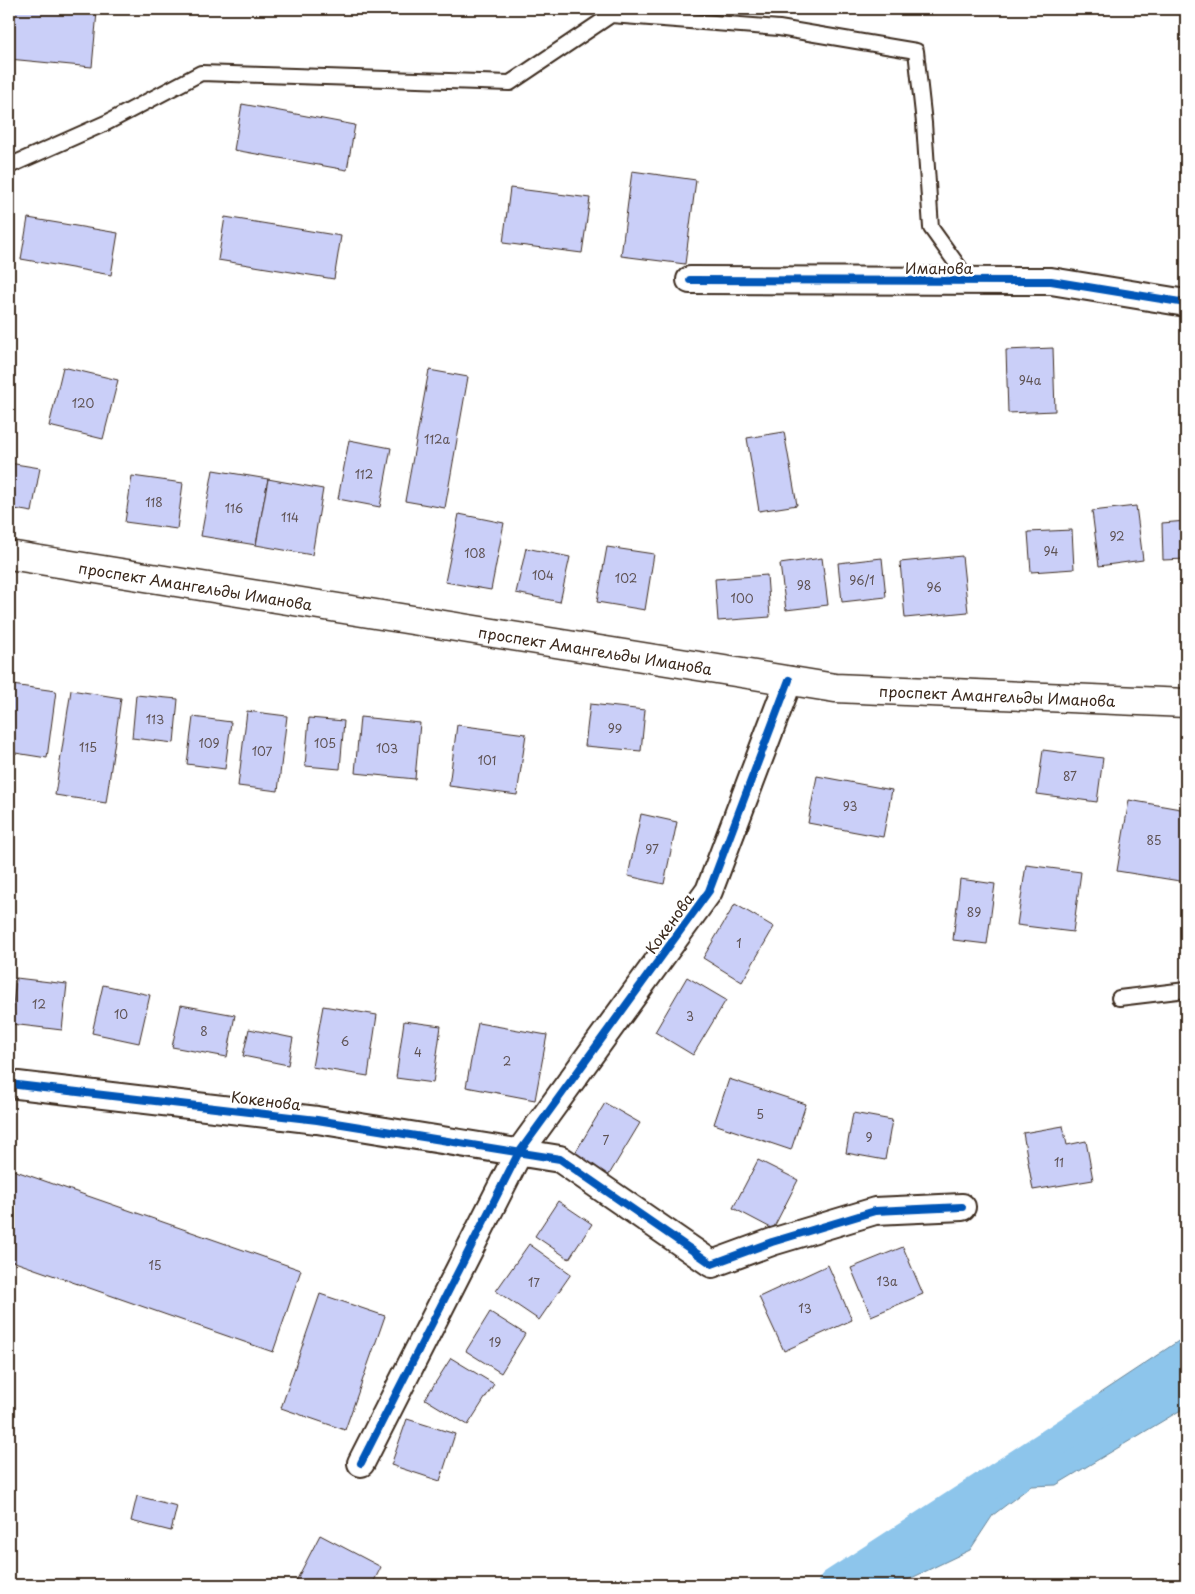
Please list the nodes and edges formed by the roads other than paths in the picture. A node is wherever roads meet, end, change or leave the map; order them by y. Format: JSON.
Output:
{"nodes":[{"id":1,"x":9,"y":166,"type":"edge"},
{"id":2,"x":690,"y":280,"type":"dead end"},
{"id":3,"x":969,"y":280,"type":"junction"},
{"id":4,"x":1186,"y":303,"type":"edge"},
{"id":5,"x":9,"y":555,"type":"edge"},
{"id":6,"x":789,"y":680,"type":"junction"},
{"id":7,"x":1186,"y":703,"type":"edge"},
{"id":8,"x":1186,"y":990,"type":"edge"},
{"id":9,"x":1120,"y":998,"type":"dead end"},
{"id":10,"x":9,"y":1084,"type":"edge"},
{"id":11,"x":518,"y":1154,"type":"junction"},
{"id":12,"x":962,"y":1207,"type":"dead end"},
{"id":13,"x":361,"y":1463,"type":"dead end"}],
"edges":[{"from":1,"to":3,"type":"lane"},
{"from":2,"to":3,"type":"street","name":"Иманова"},
{"from":3,"to":4,"type":"street","name":"Иманова"},
{"from":5,"to":6,"type":"main road","name":"проспект Амангельды Иманова"},
{"from":6,"to":7,"type":"main road","name":"проспект Амангельды Иманова"},
{"from":6,"to":11,"type":"street","name":"Кокенова"},
{"from":8,"to":9,"type":"lane"},
{"from":10,"to":11,"type":"street","name":"Кокенова"},
{"from":11,"to":12,"type":"street","name":"Кокенова"},
{"from":11,"to":13,"type":"street","name":"Кокенова"}]}
